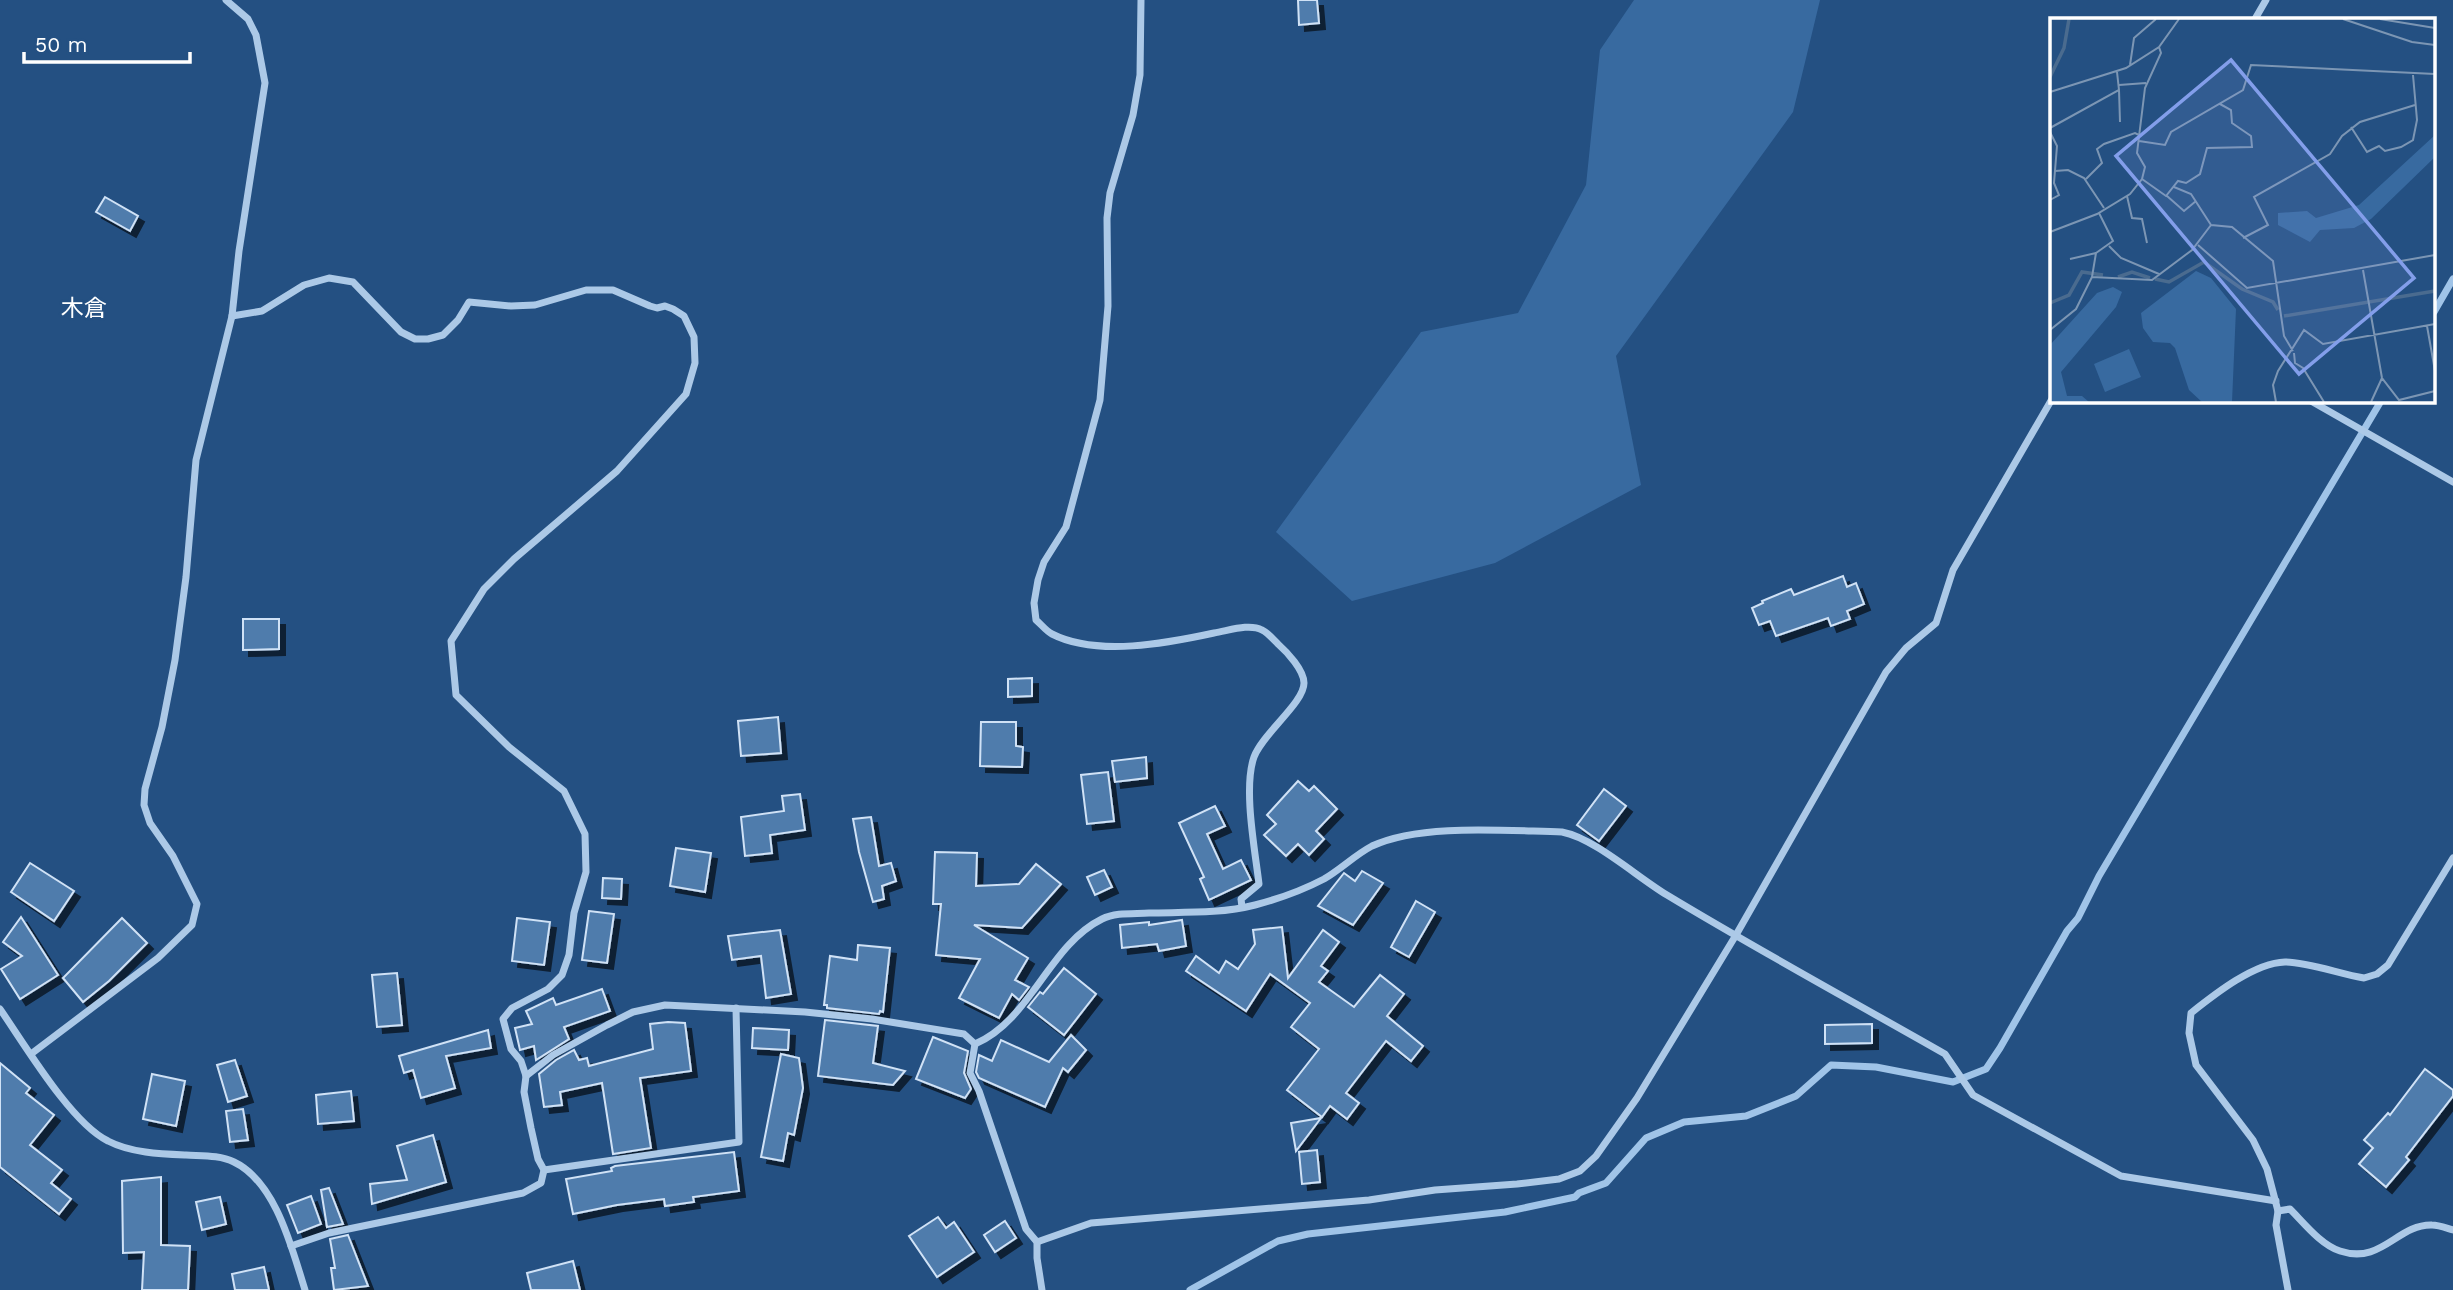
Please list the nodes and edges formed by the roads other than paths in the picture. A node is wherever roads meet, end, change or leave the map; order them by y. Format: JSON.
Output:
{"nodes":[{"id":1,"x":226,"y":0,"type":"edge"},
{"id":2,"x":1141,"y":0,"type":"edge"},
{"id":3,"x":2266,"y":0,"type":"edge"},
{"id":4,"x":2256,"y":18,"type":"edge"},
{"id":5,"x":232,"y":316,"type":"junction"},
{"id":6,"x":2050,"y":402,"type":"edge"},
{"id":7,"x":2313,"y":402,"type":"edge"},
{"id":8,"x":2453,"y":482,"type":"edge"},
{"id":9,"x":2453,"y":858,"type":"edge"},
{"id":10,"x":1242,"y":907,"type":"junction"},
{"id":11,"x":1736,"y":935,"type":"junction"},
{"id":12,"x":736,"y":1008,"type":"junction"},
{"id":13,"x":1,"y":1012,"type":"edge"},
{"id":14,"x":975,"y":1044,"type":"junction"},
{"id":15,"x":31,"y":1054,"type":"junction"},
{"id":16,"x":526,"y":1076,"type":"junction"},
{"id":17,"x":544,"y":1170,"type":"junction"},
{"id":18,"x":2276,"y":1201,"type":"junction"},
{"id":19,"x":2278,"y":1211,"type":"junction"},
{"id":20,"x":2453,"y":1230,"type":"edge"},
{"id":21,"x":1037,"y":1242,"type":"junction"},
{"id":22,"x":291,"y":1245,"type":"junction"},
{"id":23,"x":305,"y":1290,"type":"edge"},
{"id":24,"x":1042,"y":1290,"type":"edge"},
{"id":25,"x":2288,"y":1290,"type":"edge"}],
"edges":[{"from":1,"to":5,"type":"street"},
{"from":2,"to":10,"type":"street"},
{"from":3,"to":4,"type":"street"},
{"from":5,"to":15,"type":"street"},
{"from":5,"to":16,"type":"street"},
{"from":6,"to":11,"type":"street"},
{"from":7,"to":8,"type":"street"},
{"from":9,"to":18,"type":"street"},
{"from":10,"to":11,"type":"street"},
{"from":10,"to":14,"type":"street"},
{"from":11,"to":18,"type":"street"},
{"from":11,"to":21,"type":"street"},
{"from":12,"to":14,"type":"street"},
{"from":12,"to":16,"type":"street"},
{"from":12,"to":17,"type":"street"},
{"from":13,"to":15,"type":"street"},
{"from":14,"to":21,"type":"street"},
{"from":15,"to":22,"type":"street"},
{"from":16,"to":17,"type":"street"},
{"from":17,"to":22,"type":"street"},
{"from":18,"to":19,"type":"street"},
{"from":19,"to":20,"type":"street"},
{"from":19,"to":25,"type":"street"},
{"from":21,"to":24,"type":"street"},
{"from":22,"to":23,"type":"street"}]}
